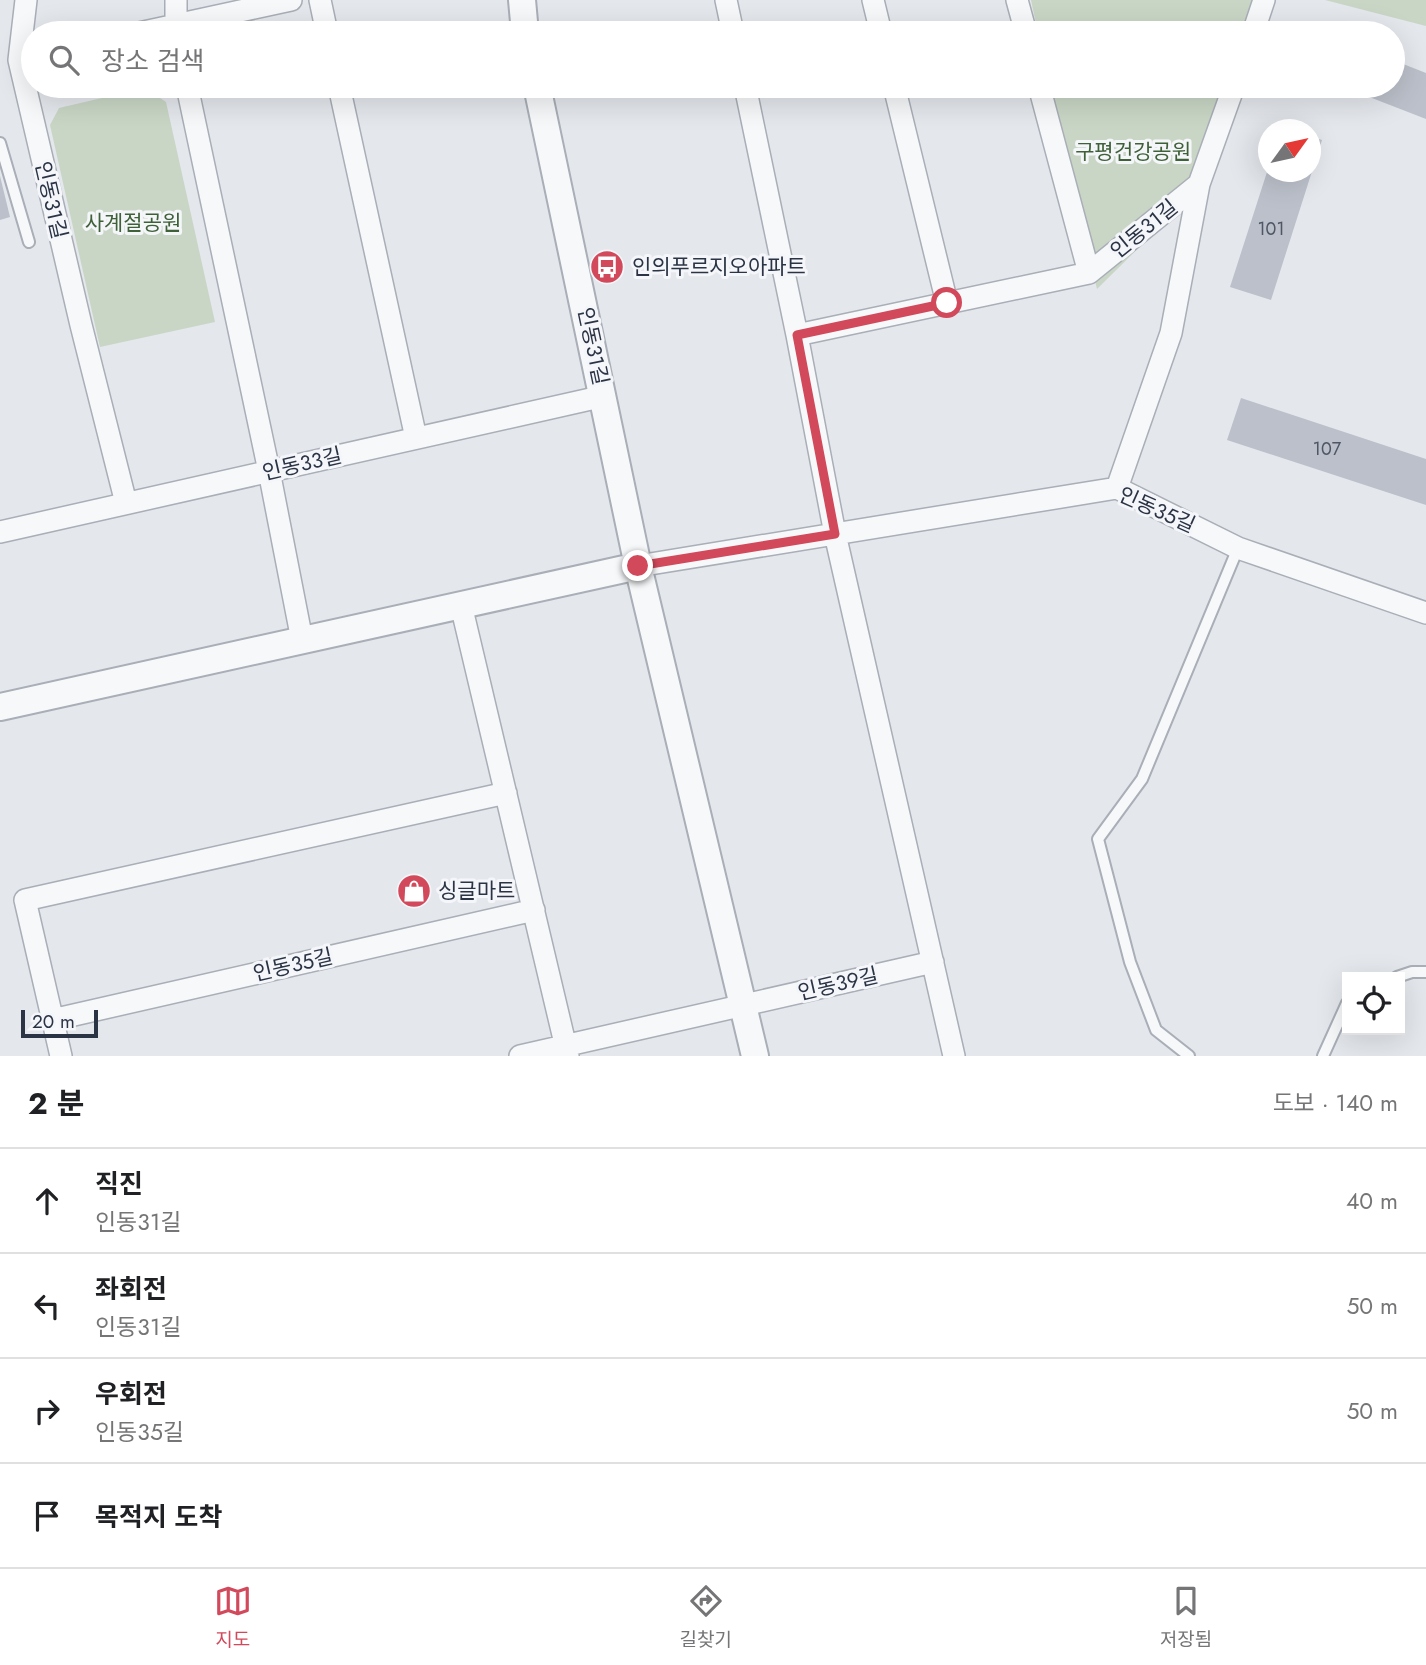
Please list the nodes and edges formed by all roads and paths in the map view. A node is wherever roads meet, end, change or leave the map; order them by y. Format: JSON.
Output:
{"nodes":[{"id":1,"x":26,"y":0,"type":"edge"},
{"id":2,"x":176,"y":0,"type":"edge"},
{"id":3,"x":291,"y":0,"type":"edge"},
{"id":4,"x":320,"y":0,"type":"edge"},
{"id":5,"x":522,"y":0,"type":"edge"},
{"id":6,"x":726,"y":0,"type":"edge"},
{"id":7,"x":873,"y":0,"type":"edge"},
{"id":8,"x":1017,"y":0,"type":"edge"},
{"id":9,"x":1264,"y":0,"type":"edge"},
{"id":10,"x":23,"y":21,"type":"edge"},
{"id":11,"x":175,"y":21,"type":"edge"},
{"id":12,"x":207,"y":21,"type":"edge"},
{"id":13,"x":324,"y":21,"type":"edge"},
{"id":14,"x":524,"y":21,"type":"edge"},
{"id":15,"x":730,"y":21,"type":"edge"},
{"id":16,"x":878,"y":21,"type":"edge"},
{"id":17,"x":1023,"y":21,"type":"edge"},
{"id":18,"x":1256,"y":21,"type":"edge"},
{"id":19,"x":21,"y":33,"type":"edge"},
{"id":20,"x":17,"y":60,"type":"edge"},
{"id":21,"x":26,"y":98,"type":"edge"},
{"id":22,"x":190,"y":98,"type":"edge"},
{"id":23,"x":342,"y":98,"type":"edge"},
{"id":24,"x":540,"y":98,"type":"edge"},
{"id":25,"x":747,"y":98,"type":"edge"},
{"id":26,"x":897,"y":98,"type":"edge"},
{"id":27,"x":1043,"y":98,"type":"edge"},
{"id":28,"x":1230,"y":98,"type":"edge"},
{"id":29,"x":0,"y":143,"type":"edge"},
{"id":30,"x":1199,"y":184,"type":"junction"},
{"id":31,"x":29,"y":242,"type":"dead end"},
{"id":32,"x":1089,"y":273,"type":"junction"},
{"id":33,"x":947,"y":303,"type":"junction"},
{"id":34,"x":797,"y":335,"type":"junction"},
{"id":35,"x":604,"y":396,"type":"junction"},
{"id":36,"x":416,"y":438,"type":"junction"},
{"id":37,"x":269,"y":471,"type":"junction"},
{"id":38,"x":1117,"y":488,"type":"junction"},
{"id":39,"x":126,"y":503,"type":"junction"},
{"id":40,"x":0,"y":532,"type":"edge"},
{"id":41,"x":835,"y":534,"type":"junction"},
{"id":42,"x":1238,"y":548,"type":"junction"},
{"id":43,"x":638,"y":566,"type":"junction"},
{"id":44,"x":461,"y":605,"type":"junction"},
{"id":45,"x":1426,"y":613,"type":"edge"},
{"id":46,"x":302,"y":640,"type":"junction"},
{"id":47,"x":0,"y":707,"type":"edge"},
{"id":48,"x":506,"y":793,"type":"junction"},
{"id":49,"x":534,"y":910,"type":"junction"},
{"id":50,"x":933,"y":962,"type":"junction"},
{"id":51,"x":1426,"y":972,"type":"edge"},
{"id":52,"x":1405,"y":974,"type":"edge"},
{"id":53,"x":743,"y":1005,"type":"junction"},
{"id":54,"x":1342,"y":1014,"type":"edge"},
{"id":55,"x":52,"y":1020,"type":"junction"},
{"id":56,"x":566,"y":1051,"type":"edge"},
{"id":57,"x":61,"y":1056,"type":"edge"},
{"id":58,"x":520,"y":1056,"type":"edge"},
{"id":59,"x":755,"y":1056,"type":"edge"},
{"id":60,"x":954,"y":1056,"type":"edge"},
{"id":61,"x":1189,"y":1056,"type":"edge"},
{"id":62,"x":1323,"y":1056,"type":"edge"}],
"edges":[{"from":1,"to":10,"type":"street","name":"인동31길"},
{"from":2,"to":11,"type":"street"},
{"from":3,"to":12,"type":"street"},
{"from":4,"to":13,"type":"street"},
{"from":5,"to":14,"type":"street"},
{"from":6,"to":15,"type":"street"},
{"from":7,"to":16,"type":"street"},
{"from":8,"to":17,"type":"street"},
{"from":9,"to":18,"type":"street"},
{"from":19,"to":20,"type":"street","name":"인동31길"},
{"from":21,"to":39,"type":"street","name":"인동31길"},
{"from":22,"to":37,"type":"street"},
{"from":23,"to":36,"type":"street"},
{"from":24,"to":35,"type":"street","name":"인동31길"},
{"from":25,"to":34,"type":"street"},
{"from":26,"to":33,"type":"street"},
{"from":27,"to":32,"type":"street","name":"인동31길"},
{"from":28,"to":30,"type":"street"},
{"from":29,"to":31,"type":"lane"},
{"from":30,"to":32,"type":"street","name":"인동31길"},
{"from":30,"to":38,"type":"street"},
{"from":32,"to":33,"type":"street","name":"인동31길"},
{"from":33,"to":34,"type":"street","name":"인동31길"},
{"from":34,"to":41,"type":"street"},
{"from":35,"to":36,"type":"street","name":"인동33길"},
{"from":35,"to":43,"type":"street","name":"인동31길"},
{"from":36,"to":37,"type":"street","name":"인동33길"},
{"from":37,"to":39,"type":"street","name":"인동33길"},
{"from":37,"to":46,"type":"street"},
{"from":38,"to":41,"type":"street","name":"인동35길"},
{"from":38,"to":42,"type":"street","name":"인동35길"},
{"from":39,"to":40,"type":"street","name":"인동33길"},
{"from":41,"to":43,"type":"street","name":"인동35길"},
{"from":41,"to":50,"type":"street"},
{"from":42,"to":45,"type":"street","name":"인동35길"},
{"from":42,"to":61,"type":"lane"},
{"from":43,"to":44,"type":"street","name":"인동35길"},
{"from":43,"to":53,"type":"street"},
{"from":44,"to":46,"type":"street","name":"인동35길"},
{"from":44,"to":48,"type":"street"},
{"from":46,"to":47,"type":"street","name":"인동35길"},
{"from":48,"to":49,"type":"street"},
{"from":48,"to":55,"type":"street"},
{"from":49,"to":55,"type":"street","name":"인동35길"},
{"from":49,"to":56,"type":"street"},
{"from":50,"to":53,"type":"street","name":"인동39길"},
{"from":50,"to":60,"type":"street"},
{"from":51,"to":52,"type":"lane"},
{"from":53,"to":56,"type":"street","name":"인동39길"},
{"from":53,"to":59,"type":"street"},
{"from":54,"to":62,"type":"lane"},
{"from":55,"to":57,"type":"street"},
{"from":56,"to":58,"type":"street","name":"인동39길"}]}
